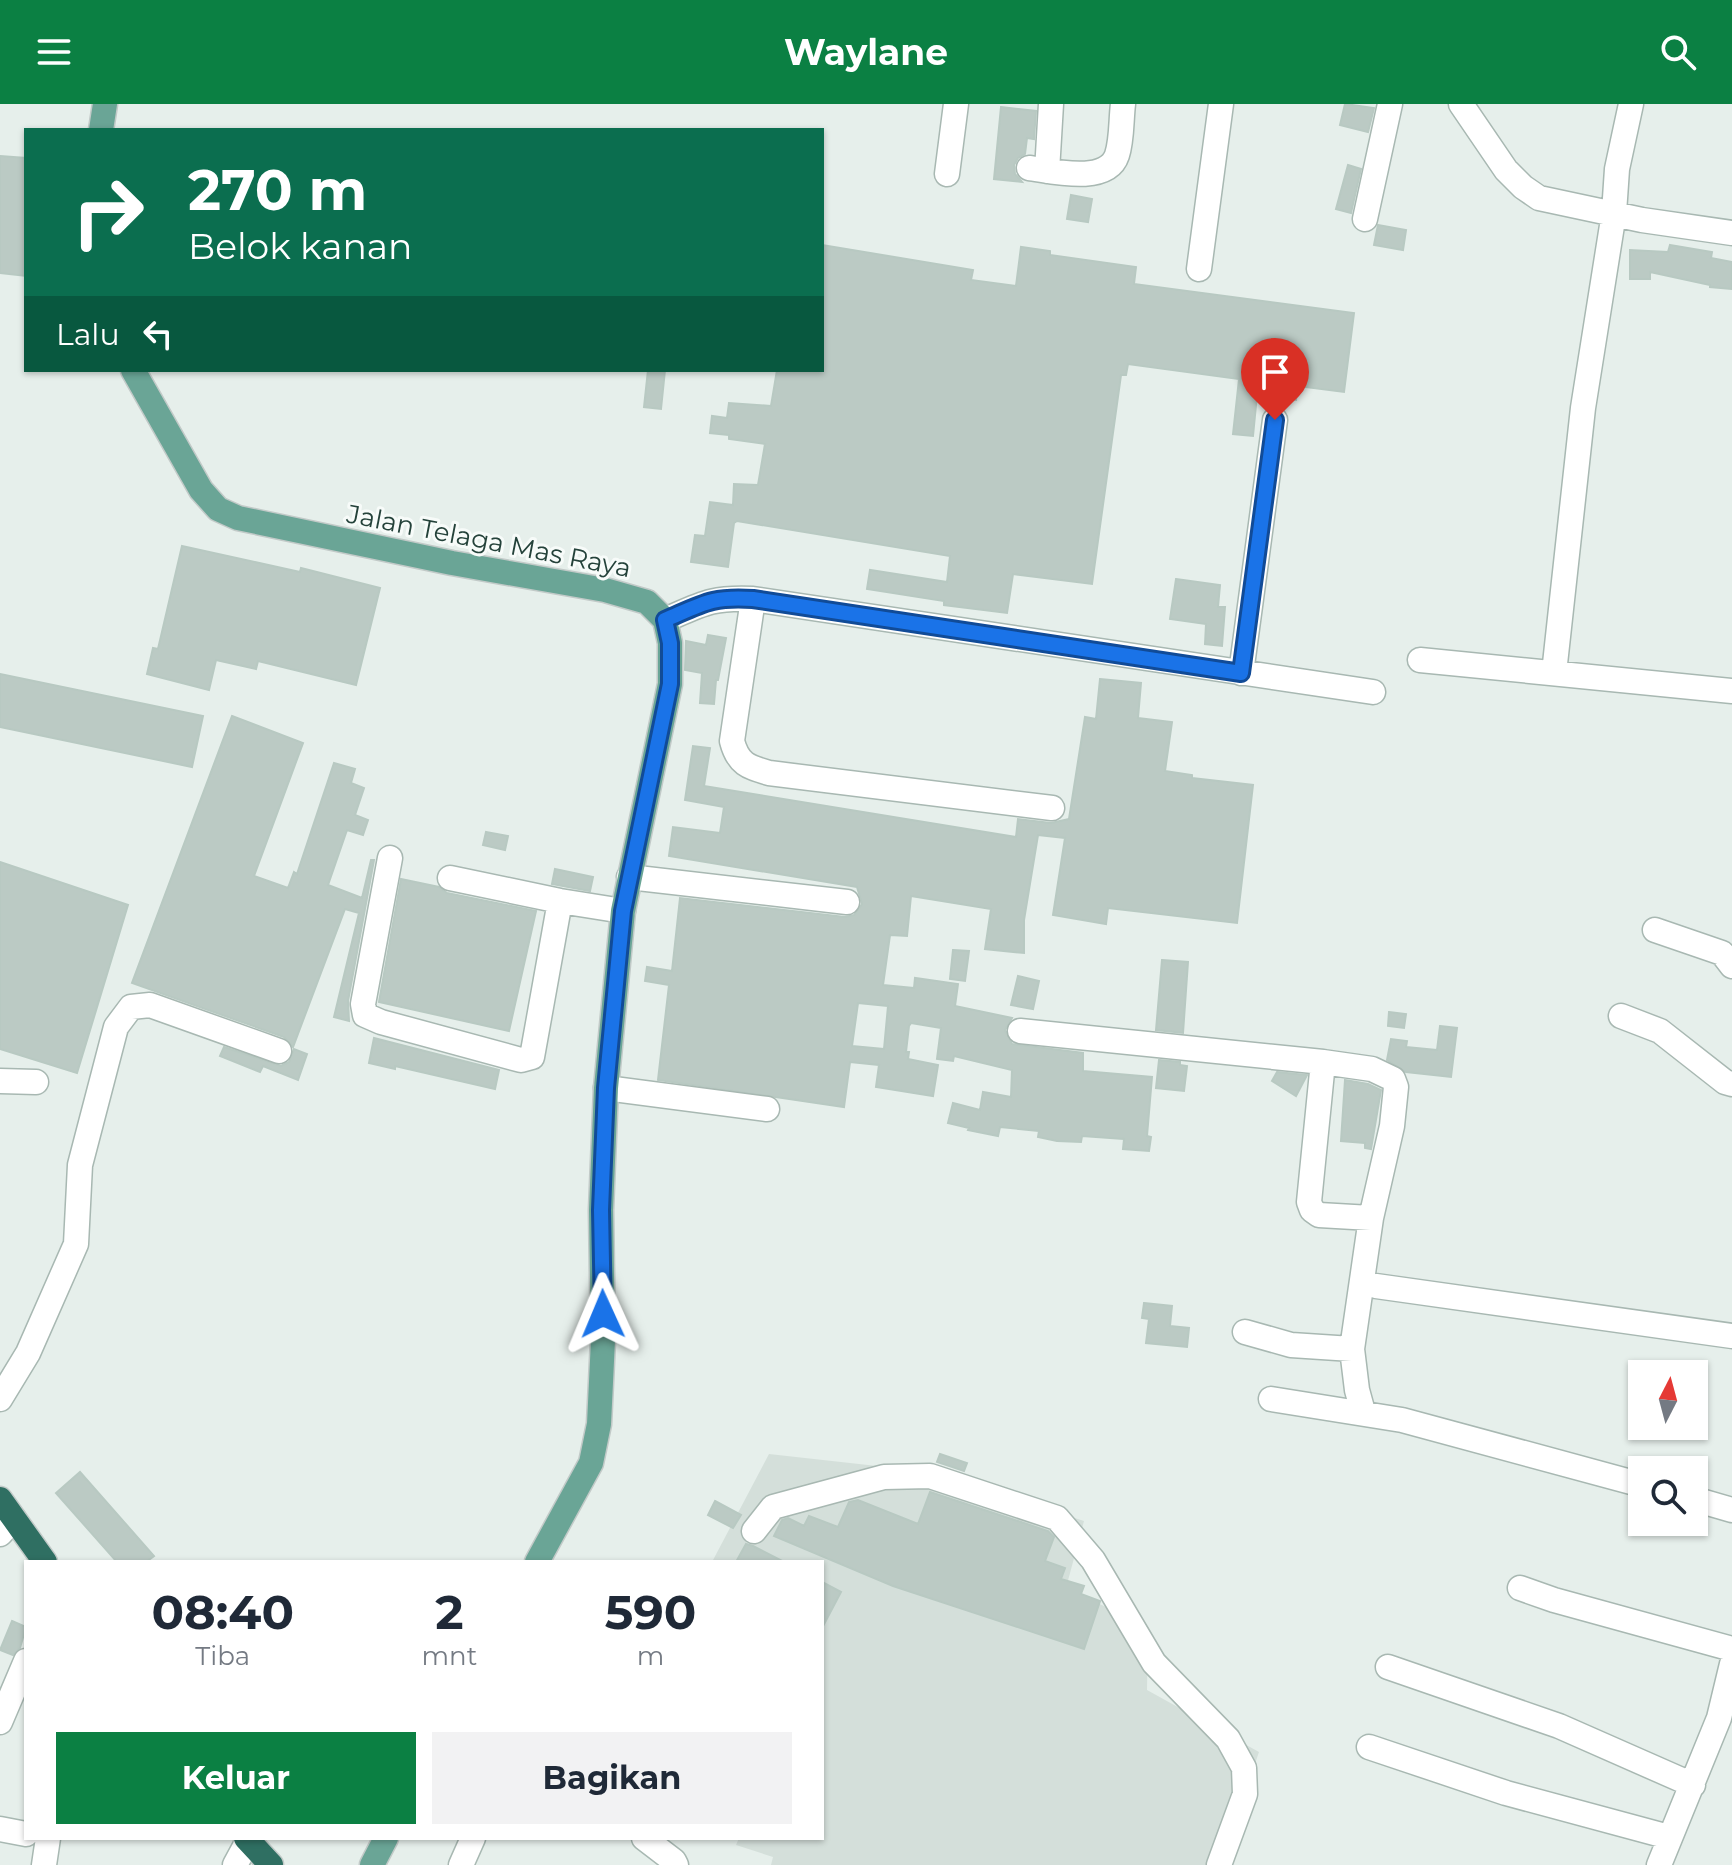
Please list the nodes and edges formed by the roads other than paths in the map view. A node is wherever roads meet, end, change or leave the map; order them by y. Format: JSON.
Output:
{"nodes":[{"id":1,"x":105,"y":104,"type":"edge"},
{"id":2,"x":956,"y":104,"type":"edge"},
{"id":3,"x":1051,"y":104,"type":"edge"},
{"id":4,"x":1123,"y":104,"type":"edge"},
{"id":5,"x":1221,"y":104,"type":"edge"},
{"id":6,"x":1390,"y":104,"type":"edge"},
{"id":7,"x":1461,"y":104,"type":"edge"},
{"id":8,"x":1631,"y":104,"type":"edge"},
{"id":9,"x":101,"y":128,"type":"edge"},
{"id":10,"x":947,"y":174,"type":"dead end"},
{"id":11,"x":1614,"y":213,"type":"junction"},
{"id":12,"x":1365,"y":219,"type":"dead end"},
{"id":13,"x":1732,"y":233,"type":"edge"},
{"id":14,"x":1199,"y":269,"type":"dead end"},
{"id":15,"x":134,"y":372,"type":"edge"},
{"id":16,"x":1275,"y":420,"type":"dead end"},
{"id":17,"x":753,"y":599,"type":"junction"},
{"id":18,"x":665,"y":620,"type":"junction"},
{"id":19,"x":1420,"y":660,"type":"dead end"},
{"id":20,"x":1241,"y":673,"type":"junction"},
{"id":21,"x":1554,"y":673,"type":"junction"},
{"id":22,"x":1732,"y":691,"type":"edge"},
{"id":23,"x":1373,"y":692,"type":"dead end"},
{"id":24,"x":1052,"y":808,"type":"dead end"},
{"id":25,"x":390,"y":858,"type":"dead end"},
{"id":26,"x":629,"y":877,"type":"junction"},
{"id":27,"x":450,"y":878,"type":"dead end"},
{"id":28,"x":560,"y":901,"type":"junction"},
{"id":29,"x":847,"y":902,"type":"dead end"},
{"id":30,"x":623,"y":911,"type":"junction"},
{"id":31,"x":1655,"y":930,"type":"dead end"},
{"id":32,"x":1732,"y":966,"type":"edge"},
{"id":33,"x":1621,"y":1016,"type":"dead end"},
{"id":34,"x":1020,"y":1031,"type":"dead end"},
{"id":35,"x":279,"y":1051,"type":"dead end"},
{"id":36,"x":1323,"y":1062,"type":"junction"},
{"id":37,"x":0,"y":1081,"type":"edge"},
{"id":38,"x":36,"y":1082,"type":"dead end"},
{"id":39,"x":1732,"y":1084,"type":"edge"},
{"id":40,"x":606,"y":1088,"type":"junction"},
{"id":41,"x":767,"y":1109,"type":"dead end"},
{"id":42,"x":1371,"y":1218,"type":"junction"},
{"id":43,"x":1376,"y":1286,"type":"dead end"},
{"id":44,"x":1245,"y":1332,"type":"dead end"},
{"id":45,"x":1732,"y":1336,"type":"edge"},
{"id":46,"x":1352,"y":1349,"type":"junction"},
{"id":47,"x":0,"y":1399,"type":"edge"},
{"id":48,"x":1271,"y":1399,"type":"dead end"},
{"id":49,"x":1363,"y":1412,"type":"junction"},
{"id":50,"x":1628,"y":1481,"type":"edge"},
{"id":51,"x":1708,"y":1503,"type":"edge"},
{"id":52,"x":1732,"y":1510,"type":"edge"},
{"id":53,"x":5,"y":1517,"type":"edge"},
{"id":54,"x":754,"y":1531,"type":"dead end"},
{"id":55,"x":43,"y":1560,"type":"edge"},
{"id":56,"x":538,"y":1560,"type":"edge"},
{"id":57,"x":1520,"y":1588,"type":"dead end"},
{"id":58,"x":1732,"y":1649,"type":"edge"},
{"id":59,"x":1732,"y":1664,"type":"edge"},
{"id":60,"x":24,"y":1666,"type":"edge"},
{"id":61,"x":1388,"y":1667,"type":"dead end"},
{"id":62,"x":0,"y":1722,"type":"edge"},
{"id":63,"x":1369,"y":1747,"type":"dead end"},
{"id":64,"x":1693,"y":1785,"type":"junction"},
{"id":65,"x":0,"y":1829,"type":"edge"},
{"id":66,"x":24,"y":1834,"type":"edge"},
{"id":67,"x":1669,"y":1837,"type":"junction"},
{"id":68,"x":48,"y":1840,"type":"edge"},
{"id":69,"x":247,"y":1840,"type":"edge"},
{"id":70,"x":385,"y":1840,"type":"edge"},
{"id":71,"x":472,"y":1840,"type":"edge"},
{"id":72,"x":647,"y":1840,"type":"edge"},
{"id":73,"x":44,"y":1865,"type":"edge"},
{"id":74,"x":235,"y":1865,"type":"edge"},
{"id":75,"x":271,"y":1865,"type":"edge"},
{"id":76,"x":372,"y":1865,"type":"edge"},
{"id":77,"x":461,"y":1865,"type":"edge"},
{"id":78,"x":676,"y":1865,"type":"edge"},
{"id":79,"x":1219,"y":1865,"type":"edge"},
{"id":80,"x":1659,"y":1865,"type":"edge"}],
"edges":[{"from":1,"to":9,"type":"main road"},
{"from":2,"to":10,"type":"street"},
{"from":3,"to":4,"type":"street"},
{"from":5,"to":14,"type":"street"},
{"from":6,"to":12,"type":"street"},
{"from":7,"to":11,"type":"street"},
{"from":8,"to":11,"type":"street"},
{"from":11,"to":13,"type":"street"},
{"from":11,"to":21,"type":"street"},
{"from":15,"to":18,"type":"main road","name":"Jalan Telaga Mas Raya"},
{"from":16,"to":20,"type":"street"},
{"from":17,"to":18,"type":"street"},
{"from":17,"to":20,"type":"street"},
{"from":17,"to":24,"type":"street"},
{"from":18,"to":26,"type":"main road"},
{"from":19,"to":21,"type":"street"},
{"from":20,"to":23,"type":"street"},
{"from":21,"to":22,"type":"street"},
{"from":25,"to":28,"type":"street"},
{"from":26,"to":29,"type":"street"},
{"from":26,"to":30,"type":"main road"},
{"from":27,"to":28,"type":"street"},
{"from":28,"to":30,"type":"street"},
{"from":30,"to":40,"type":"main road"},
{"from":31,"to":32,"type":"street"},
{"from":33,"to":39,"type":"street"},
{"from":34,"to":36,"type":"street"},
{"from":35,"to":47,"type":"street"},
{"from":36,"to":42,"type":"street"},
{"from":36,"to":42,"type":"street"},
{"from":37,"to":38,"type":"street"},
{"from":40,"to":41,"type":"street"},
{"from":40,"to":56,"type":"main road"},
{"from":42,"to":46,"type":"street"},
{"from":43,"to":45,"type":"street"},
{"from":44,"to":46,"type":"street"},
{"from":46,"to":49,"type":"street"},
{"from":48,"to":49,"type":"street"},
{"from":49,"to":50,"type":"street"},
{"from":51,"to":52,"type":"street"},
{"from":53,"to":55,"type":"highway"},
{"from":54,"to":79,"type":"street"},
{"from":57,"to":58,"type":"street"},
{"from":59,"to":64,"type":"street"},
{"from":60,"to":62,"type":"street"},
{"from":61,"to":64,"type":"street"},
{"from":63,"to":67,"type":"street"},
{"from":64,"to":67,"type":"street"},
{"from":65,"to":66,"type":"street"},
{"from":67,"to":80,"type":"street"},
{"from":68,"to":73,"type":"street"},
{"from":69,"to":74,"type":"street"},
{"from":69,"to":75,"type":"highway"},
{"from":70,"to":76,"type":"main road"},
{"from":71,"to":77,"type":"street"},
{"from":72,"to":78,"type":"street"}]}
